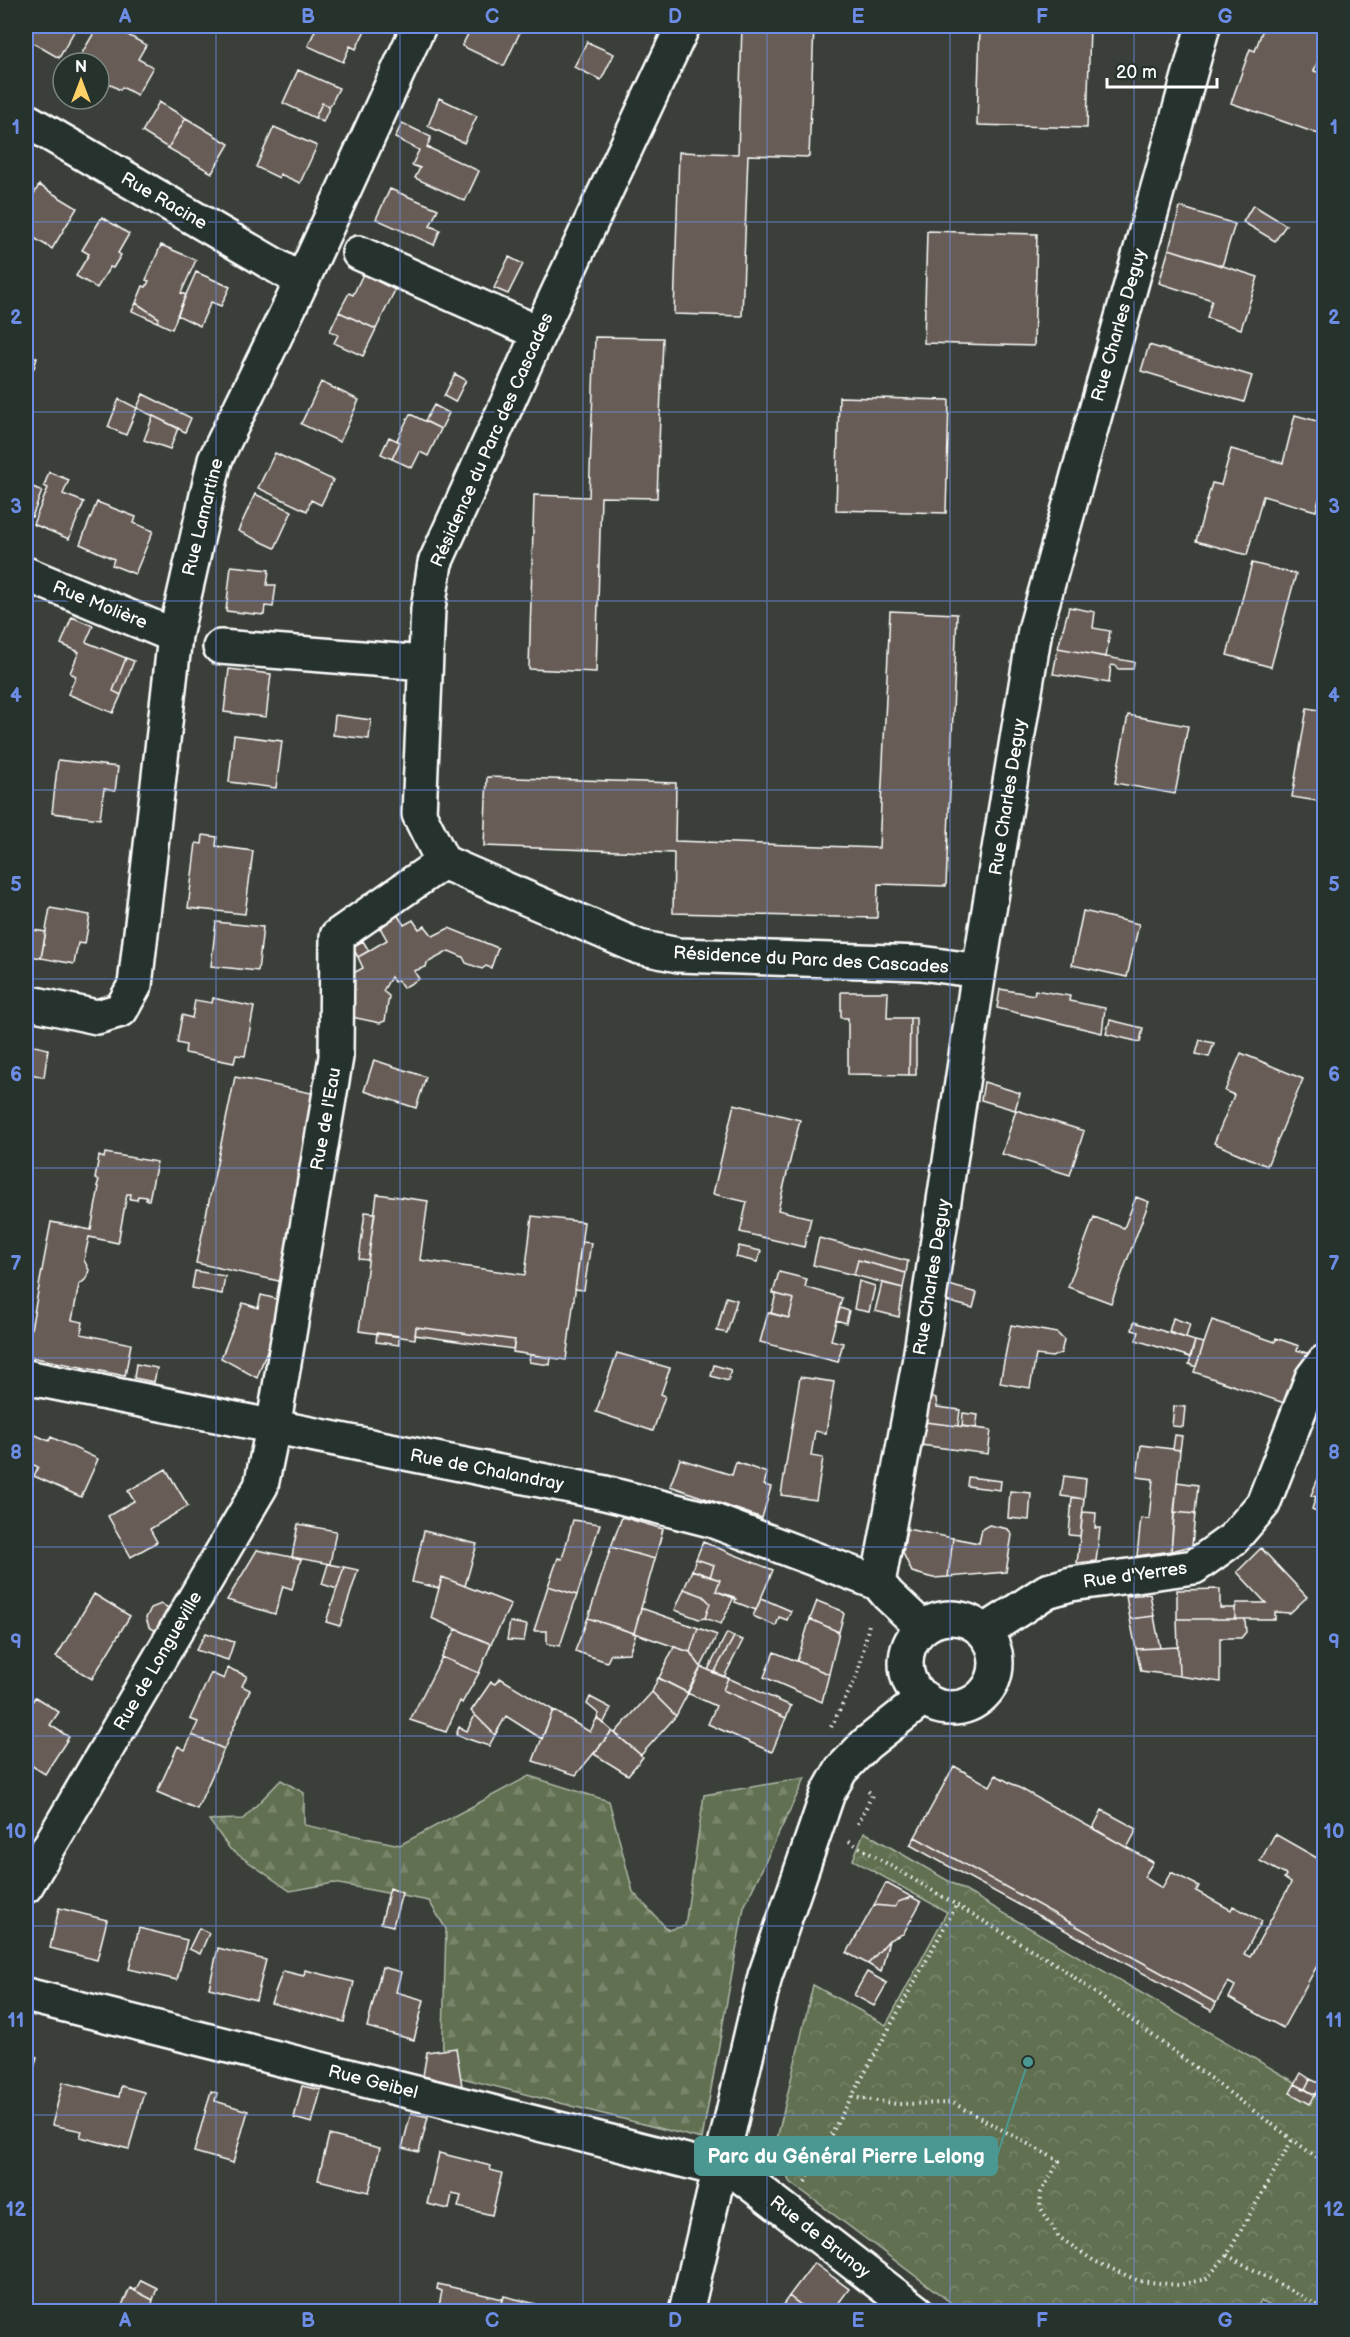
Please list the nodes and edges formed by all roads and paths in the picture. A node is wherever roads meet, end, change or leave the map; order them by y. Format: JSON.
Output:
{"nodes":[{"id":1,"x":419,"y":26,"type":"edge"},
{"id":2,"x":683,"y":26,"type":"edge"},
{"id":3,"x":1203,"y":26,"type":"edge"},
{"id":4,"x":26,"y":120,"type":"edge"},
{"id":5,"x":358,"y":253,"type":"dead end"},
{"id":6,"x":302,"y":281,"type":"junction"},
{"id":7,"x":539,"y":333,"type":"junction"},
{"id":8,"x":26,"y":574,"type":"edge"},
{"id":9,"x":175,"y":636,"type":"junction"},
{"id":10,"x":220,"y":647,"type":"dead end"},
{"id":11,"x":425,"y":663,"type":"junction"},
{"id":12,"x":443,"y":862,"type":"junction"},
{"id":13,"x":979,"y":971,"type":"junction"},
{"id":14,"x":26,"y":1002,"type":"edge"},
{"id":15,"x":1324,"y":1362,"type":"edge"},
{"id":16,"x":26,"y":1377,"type":"edge"},
{"id":17,"x":273,"y":1428,"type":"junction"},
{"id":18,"x":878,"y":1583,"type":"junction"},
{"id":19,"x":923,"y":1628,"type":"junction"},
{"id":20,"x":984,"y":1632,"type":"junction"},
{"id":21,"x":924,"y":1698,"type":"junction"},
{"id":22,"x":841,"y":1770,"type":"junction"},
{"id":23,"x":26,"y":1887,"type":"edge"},
{"id":24,"x":957,"y":1906,"type":"junction"},
{"id":25,"x":26,"y":1995,"type":"edge"},
{"id":26,"x":852,"y":2097,"type":"junction"},
{"id":27,"x":1293,"y":2140,"type":"junction"},
{"id":28,"x":1324,"y":2163,"type":"edge"},
{"id":29,"x":721,"y":2169,"type":"junction"},
{"id":30,"x":801,"y":2190,"type":"dead end"},
{"id":31,"x":1227,"y":2255,"type":"junction"},
{"id":32,"x":873,"y":2297,"type":"edge"},
{"id":33,"x":1324,"y":2309,"type":"edge"},
{"id":34,"x":686,"y":2312,"type":"edge"},
{"id":35,"x":916,"y":2312,"type":"edge"}],
"edges":[{"from":1,"to":6,"type":"street","name":"Rue Lamartine"},
{"from":2,"to":7,"type":"street","name":"Résidence du Parc des Cascades"},
{"from":3,"to":13,"type":"street","name":"Rue Charles Deguy"},
{"from":4,"to":6,"type":"street","name":"Rue Racine"},
{"from":5,"to":7,"type":"street"},
{"from":6,"to":9,"type":"street","name":"Rue Lamartine"},
{"from":7,"to":11,"type":"street","name":"Résidence du Parc des Cascades"},
{"from":8,"to":9,"type":"street","name":"Rue Molière"},
{"from":9,"to":14,"type":"street","name":"Rue Lamartine"},
{"from":10,"to":11,"type":"street"},
{"from":11,"to":12,"type":"street","name":"Résidence du Parc des Cascades"},
{"from":12,"to":13,"type":"street","name":"Résidence du Parc des Cascades"},
{"from":12,"to":17,"type":"street","name":"Rue de l'Eau"},
{"from":13,"to":18,"type":"street","name":"Rue Charles Deguy"},
{"from":15,"to":20,"type":"street","name":"Rue d'Yerres"},
{"from":16,"to":17,"type":"street","name":"Rue de Chalandray"},
{"from":17,"to":18,"type":"street","name":"Rue de Chalandray"},
{"from":17,"to":23,"type":"street","name":"Rue de Longueville"},
{"from":18,"to":19,"type":"street","name":"Rue de Chalandray"},
{"from":18,"to":22,"type":"path"},
{"from":19,"to":20,"type":"street"},
{"from":19,"to":21,"type":"street"},
{"from":20,"to":21,"type":"street"},
{"from":21,"to":22,"type":"street"},
{"from":22,"to":24,"type":"path"},
{"from":22,"to":29,"type":"street"},
{"from":24,"to":26,"type":"path"},
{"from":24,"to":27,"type":"path"},
{"from":25,"to":29,"type":"street","name":"Rue Geibel"},
{"from":26,"to":30,"type":"path"},
{"from":26,"to":31,"type":"path"},
{"from":27,"to":28,"type":"path"},
{"from":27,"to":31,"type":"path"},
{"from":29,"to":32,"type":"street","name":"Rue de Brunoy"},
{"from":29,"to":34,"type":"street"},
{"from":31,"to":33,"type":"path"},
{"from":32,"to":35,"type":"street","name":"Rue de Brunoy"}]}
